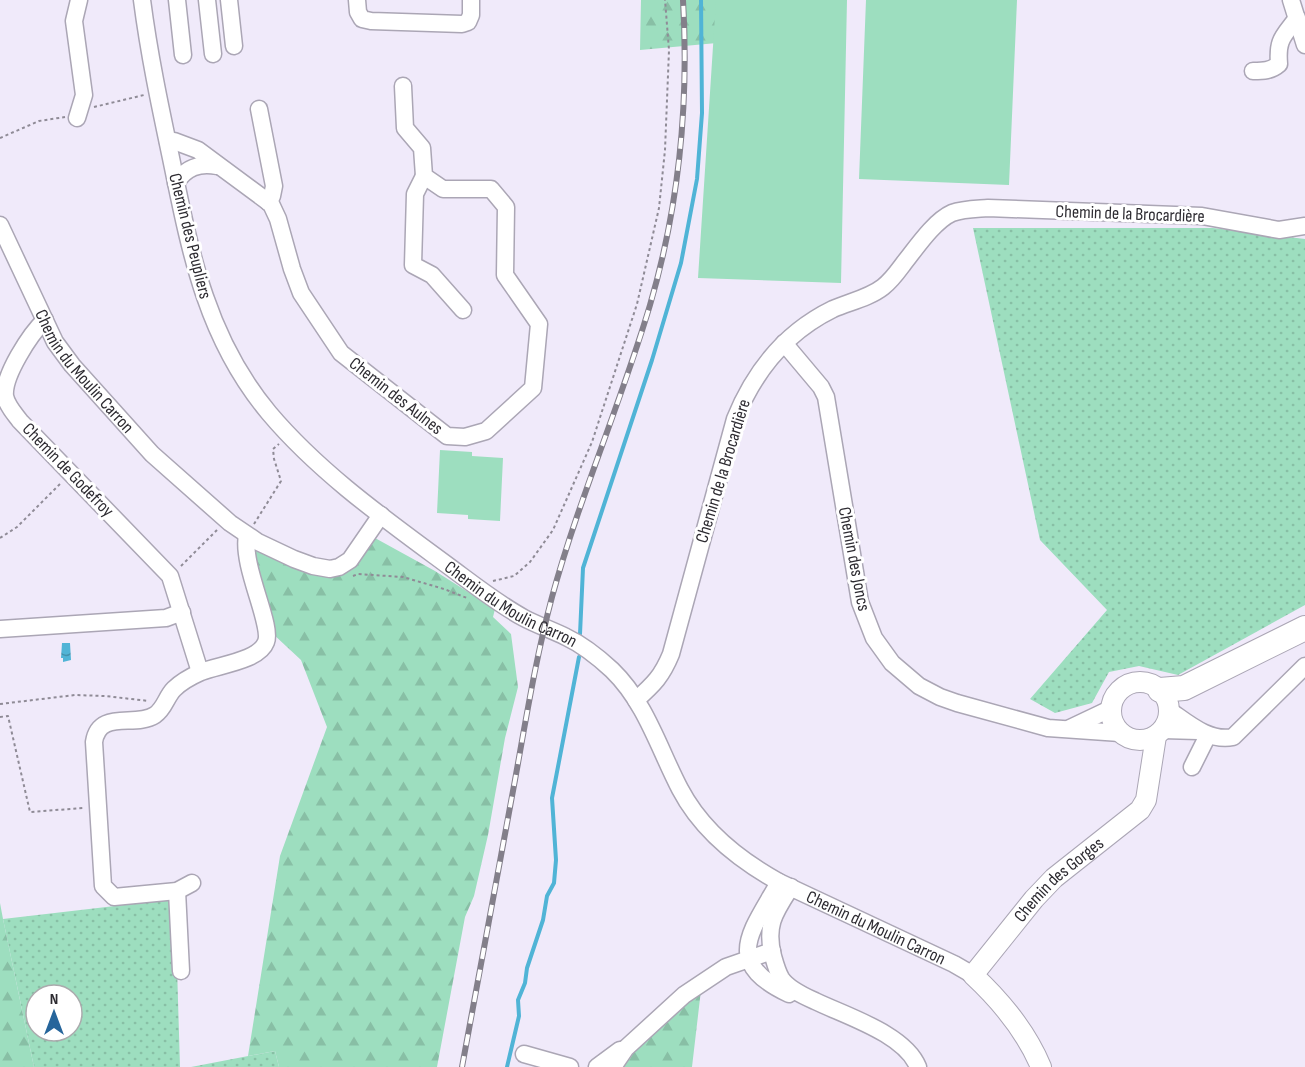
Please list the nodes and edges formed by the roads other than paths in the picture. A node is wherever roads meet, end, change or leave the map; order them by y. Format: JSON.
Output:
{"nodes":[{"id":1,"x":79,"y":0,"type":"edge"},
{"id":2,"x":142,"y":0,"type":"edge"},
{"id":3,"x":177,"y":0,"type":"edge"},
{"id":4,"x":207,"y":0,"type":"edge"},
{"id":5,"x":229,"y":0,"type":"edge"},
{"id":6,"x":357,"y":0,"type":"edge"},
{"id":7,"x":471,"y":0,"type":"edge"},
{"id":8,"x":1291,"y":0,"type":"edge"},
{"id":9,"x":1297,"y":18,"type":"junction"},
{"id":10,"x":1305,"y":45,"type":"edge"},
{"id":11,"x":234,"y":46,"type":"dead end"},
{"id":12,"x":213,"y":54,"type":"dead end"},
{"id":13,"x":183,"y":55,"type":"dead end"},
{"id":14,"x":1253,"y":70,"type":"dead end"},
{"id":15,"x":403,"y":86,"type":"dead end"},
{"id":16,"x":259,"y":109,"type":"dead end"},
{"id":17,"x":76,"y":118,"type":"road end"},
{"id":18,"x":168,"y":142,"type":"junction"},
{"id":19,"x":217,"y":166,"type":"junction"},
{"id":20,"x":424,"y":176,"type":"junction"},
{"id":21,"x":176,"y":183,"type":"junction"},
{"id":22,"x":268,"y":202,"type":"junction"},
{"id":23,"x":0,"y":225,"type":"edge"},
{"id":24,"x":1305,"y":226,"type":"edge"},
{"id":25,"x":463,"y":310,"type":"dead end"},
{"id":26,"x":45,"y":320,"type":"junction"},
{"id":27,"x":784,"y":343,"type":"junction"},
{"id":28,"x":381,"y":515,"type":"junction"},
{"id":29,"x":249,"y":532,"type":"junction"},
{"id":30,"x":182,"y":612,"type":"junction"},
{"id":31,"x":1305,"y":628,"type":"edge"},
{"id":32,"x":0,"y":629,"type":"edge"},
{"id":33,"x":1305,"y":666,"type":"edge"},
{"id":34,"x":200,"y":672,"type":"junction"},
{"id":35,"x":636,"y":700,"type":"junction"},
{"id":36,"x":1165,"y":700,"type":"junction"},
{"id":37,"x":1110,"y":709,"type":"junction"},
{"id":38,"x":1069,"y":728,"type":"junction"},
{"id":39,"x":1160,"y":733,"type":"junction"},
{"id":40,"x":1205,"y":733,"type":"junction"},
{"id":41,"x":1124,"y":736,"type":"junction"},
{"id":42,"x":1192,"y":766,"type":"dead end"},
{"id":43,"x":1147,"y":790,"type":"junction"},
{"id":44,"x":192,"y":884,"type":"dead end"},
{"id":45,"x":785,"y":885,"type":"junction"},
{"id":46,"x":177,"y":891,"type":"junction"},
{"id":47,"x":772,"y":951,"type":"junction"},
{"id":48,"x":749,"y":958,"type":"junction"},
{"id":49,"x":181,"y":971,"type":"dead end"},
{"id":50,"x":973,"y":975,"type":"junction"},
{"id":51,"x":805,"y":996,"type":"junction"},
{"id":52,"x":626,"y":1048,"type":"junction"},
{"id":53,"x":524,"y":1054,"type":"dead end"},
{"id":54,"x":570,"y":1067,"type":"edge"},
{"id":55,"x":597,"y":1067,"type":"edge"},
{"id":56,"x":613,"y":1067,"type":"edge"},
{"id":57,"x":918,"y":1067,"type":"edge"},
{"id":58,"x":1041,"y":1067,"type":"edge"}],
"edges":[{"from":1,"to":17,"type":"street"},
{"from":2,"to":18,"type":"street","name":"Chemin des Peupliers"},
{"from":3,"to":13,"type":"street"},
{"from":4,"to":12,"type":"street"},
{"from":5,"to":11,"type":"street"},
{"from":6,"to":7,"type":"street"},
{"from":8,"to":9,"type":"street"},
{"from":9,"to":10,"type":"street"},
{"from":9,"to":14,"type":"street"},
{"from":15,"to":20,"type":"street"},
{"from":16,"to":22,"type":"street"},
{"from":18,"to":19,"type":"street","name":"Chemin des Aulnes"},
{"from":18,"to":21,"type":"street","name":"Chemin des Peupliers"},
{"from":19,"to":21,"type":"street"},
{"from":19,"to":22,"type":"street","name":"Chemin des Aulnes"},
{"from":20,"to":22,"type":"street","name":"Chemin des Aulnes"},
{"from":20,"to":25,"type":"street"},
{"from":21,"to":28,"type":"street","name":"Chemin des Peupliers"},
{"from":23,"to":26,"type":"street","name":"Chemin du Moulin Carron"},
{"from":24,"to":27,"type":"street","name":"Chemin de la Brocardière"},
{"from":26,"to":29,"type":"street","name":"Chemin du Moulin Carron"},
{"from":26,"to":30,"type":"street","name":"Chemin de Godefroy"},
{"from":27,"to":35,"type":"street","name":"Chemin de la Brocardière"},
{"from":27,"to":38,"type":"street","name":"Chemin des Joncs"},
{"from":28,"to":29,"type":"street","name":"Chemin du Moulin Carron"},
{"from":28,"to":35,"type":"street","name":"Chemin du Moulin Carron"},
{"from":29,"to":34,"type":"street"},
{"from":30,"to":32,"type":"street"},
{"from":30,"to":34,"type":"street","name":"Chemin de Godefroy"},
{"from":31,"to":36,"type":"highway"},
{"from":33,"to":40,"type":"street"},
{"from":34,"to":46,"type":"street"},
{"from":35,"to":45,"type":"street","name":"Chemin du Moulin Carron"},
{"from":36,"to":37,"type":"main road"},
{"from":36,"to":39,"type":"main road"},
{"from":36,"to":40,"type":"street"},
{"from":37,"to":38,"type":"street","name":"Chemin des Joncs"},
{"from":37,"to":41,"type":"main road"},
{"from":38,"to":41,"type":"street","name":"Chemin des Joncs"},
{"from":39,"to":40,"type":"street"},
{"from":39,"to":41,"type":"main road"},
{"from":39,"to":43,"type":"main road","name":"Chemin des Gorges"},
{"from":40,"to":42,"type":"street"},
{"from":41,"to":43,"type":"main road"},
{"from":43,"to":50,"type":"main road","name":"Chemin des Gorges"},
{"from":44,"to":46,"type":"street"},
{"from":45,"to":47,"type":"street"},
{"from":45,"to":48,"type":"street"},
{"from":45,"to":50,"type":"street","name":"Chemin du Moulin Carron"},
{"from":46,"to":49,"type":"street"},
{"from":47,"to":48,"type":"street"},
{"from":47,"to":51,"type":"street"},
{"from":48,"to":51,"type":"street"},
{"from":48,"to":52,"type":"street"},
{"from":50,"to":58,"type":"main road","name":"Chemin du Moulin Carron"},
{"from":51,"to":57,"type":"street"},
{"from":52,"to":55,"type":"street"},
{"from":52,"to":56,"type":"street"},
{"from":53,"to":54,"type":"street"}]}
